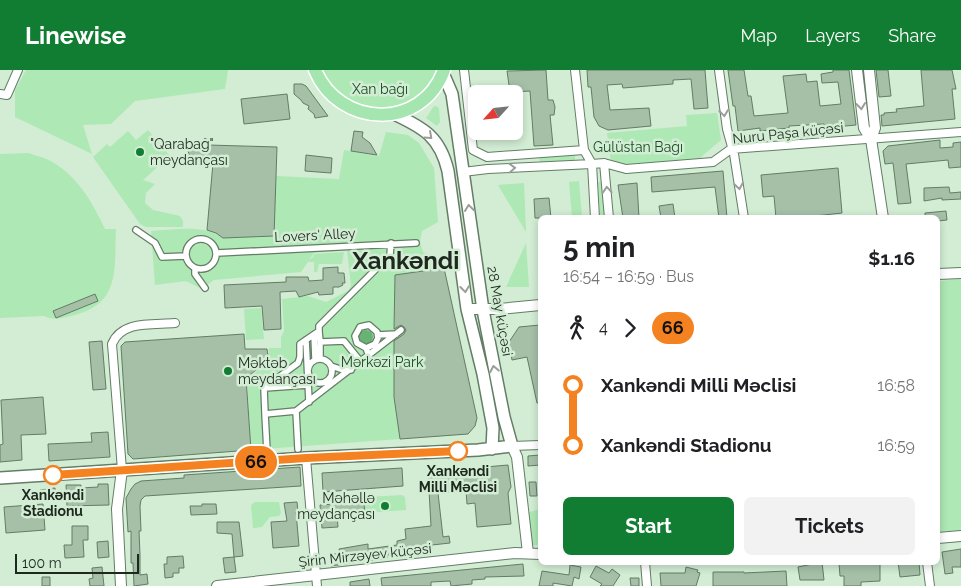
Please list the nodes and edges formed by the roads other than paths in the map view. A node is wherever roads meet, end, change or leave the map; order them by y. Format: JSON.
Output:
{"nodes":[{"id":1,"x":18,"y":70,"type":"edge"},
{"id":2,"x":315,"y":70,"type":"edge"},
{"id":3,"x":464,"y":70,"type":"edge"},
{"id":4,"x":576,"y":70,"type":"edge"},
{"id":5,"x":719,"y":70,"type":"edge"},
{"id":6,"x":857,"y":70,"type":"edge"},
{"id":7,"x":869,"y":70,"type":"edge"},
{"id":8,"x":444,"y":71,"type":"edge"},
{"id":9,"x":3,"y":94,"type":"edge"},
{"id":10,"x":394,"y":114,"type":"junction"},
{"id":11,"x":961,"y":132,"type":"edge"},
{"id":12,"x":871,"y":139,"type":"junction"},
{"id":13,"x":732,"y":148,"type":"junction"},
{"id":14,"x":584,"y":150,"type":"junction"},
{"id":15,"x":604,"y":163,"type":"junction"},
{"id":16,"x":592,"y":164,"type":"junction"},
{"id":17,"x":464,"y":172,"type":"junction"},
{"id":18,"x":595,"y":215,"type":"edge"},
{"id":19,"x":609,"y":215,"type":"edge"},
{"id":20,"x":744,"y":215,"type":"edge"},
{"id":21,"x":883,"y":215,"type":"edge"},
{"id":22,"x":136,"y":230,"type":"dead end"},
{"id":23,"x":416,"y":242,"type":"dead end"},
{"id":24,"x":391,"y":243,"type":"junction"},
{"id":25,"x":217,"y":253,"type":"junction"},
{"id":26,"x":185,"y":256,"type":"junction"},
{"id":27,"x":194,"y":268,"type":"junction"},
{"id":28,"x":961,"y":273,"type":"edge"},
{"id":29,"x":940,"y":274,"type":"edge"},
{"id":30,"x":205,"y":288,"type":"dead end"},
{"id":31,"x":538,"y":305,"type":"edge"},
{"id":32,"x":468,"y":309,"type":"junction"},
{"id":33,"x":482,"y":310,"type":"junction"},
{"id":34,"x":175,"y":323,"type":"dead end"},
{"id":35,"x":317,"y":333,"type":"junction"},
{"id":36,"x":378,"y":335,"type":"junction"},
{"id":37,"x":306,"y":340,"type":"junction"},
{"id":38,"x":320,"y":342,"type":"junction"},
{"id":39,"x":366,"y":348,"type":"junction"},
{"id":40,"x":369,"y":356,"type":"junction"},
{"id":41,"x":318,"y":359,"type":"junction"},
{"id":42,"x":362,"y":362,"type":"junction"},
{"id":43,"x":331,"y":366,"type":"junction"},
{"id":44,"x":351,"y":370,"type":"junction"},
{"id":45,"x":307,"y":371,"type":"junction"},
{"id":46,"x":308,"y":385,"type":"junction"},
{"id":47,"x":264,"y":388,"type":"junction"},
{"id":48,"x":309,"y":402,"type":"junction"},
{"id":49,"x":296,"y":411,"type":"junction"},
{"id":50,"x":265,"y":414,"type":"junction"},
{"id":51,"x":538,"y":445,"type":"edge"},
{"id":52,"x":512,"y":446,"type":"junction"},
{"id":53,"x":492,"y":449,"type":"junction"},
{"id":54,"x":267,"y":451,"type":"dead end"},
{"id":55,"x":302,"y":454,"type":"junction"},
{"id":56,"x":122,"y":470,"type":"junction"},
{"id":57,"x":0,"y":478,"type":"edge"},
{"id":58,"x":961,"y":536,"type":"edge"},
{"id":59,"x":940,"y":538,"type":"edge"},
{"id":60,"x":528,"y":553,"type":"junction"},
{"id":61,"x":538,"y":554,"type":"edge"},
{"id":62,"x":645,"y":565,"type":"edge"},
{"id":63,"x":927,"y":565,"type":"edge"},
{"id":64,"x":316,"y":574,"type":"junction"},
{"id":65,"x":121,"y":586,"type":"edge"},
{"id":66,"x":217,"y":586,"type":"edge"},
{"id":67,"x":317,"y":586,"type":"edge"},
{"id":68,"x":647,"y":586,"type":"edge"},
{"id":69,"x":930,"y":586,"type":"edge"}],
"edges":[{"from":1,"to":9,"type":"street"},
{"from":2,"to":10,"type":"main road","name":"28 May küçəsi"},
{"from":3,"to":14,"type":"street"},
{"from":4,"to":14,"type":"street"},
{"from":5,"to":13,"type":"street","one_way":true},
{"from":6,"to":12,"type":"street","one_way":true},
{"from":7,"to":12,"type":"street"},
{"from":8,"to":10,"type":"main road","name":"28 May küçəsi"},
{"from":8,"to":17,"type":"main road","name":"28 May küçəsi"},
{"from":10,"to":32,"type":"main road","name":"28 May küçəsi","one_way":true},
{"from":11,"to":12,"type":"street","name":"Nuru Paşa küçəsi"},
{"from":12,"to":13,"type":"street","name":"Nuru Paşa küçəsi"},
{"from":12,"to":21,"type":"street"},
{"from":13,"to":15,"type":"street","name":"Nuru Paşa küçəsi"},
{"from":13,"to":20,"type":"street","one_way":true},
{"from":14,"to":16,"type":"street"},
{"from":15,"to":16,"type":"street","name":"Nuru Paşa küçəsi"},
{"from":19,"to":15,"type":"street","one_way":true},
{"from":17,"to":16,"type":"street","name":"Nuru Paşa küçəsi","one_way":true},
{"from":16,"to":18,"type":"street"},
{"from":33,"to":17,"type":"main road","name":"28 May küçəsi","one_way":true},
{"from":22,"to":26,"type":"street"},
{"from":23,"to":24,"type":"street","name":"Lovers' Alley"},
{"from":24,"to":25,"type":"street","name":"Lovers' Alley"},
{"from":24,"to":35,"type":"street"},
{"from":25,"to":26,"type":"street"},
{"from":25,"to":27,"type":"street"},
{"from":26,"to":27,"type":"street"},
{"from":27,"to":30,"type":"street"},
{"from":28,"to":29,"type":"street"},
{"from":31,"to":33,"type":"street"},
{"from":32,"to":33,"type":"street"},
{"from":32,"to":53,"type":"main road","name":"28 May küçəsi"},
{"from":52,"to":33,"type":"main road","name":"28 May küçəsi","one_way":true},
{"from":34,"to":56,"type":"street"},
{"from":35,"to":37,"type":"street"},
{"from":35,"to":38,"type":"street"},
{"from":35,"to":41,"type":"street"},
{"from":36,"to":39,"type":"street"},
{"from":36,"to":39,"type":"street"},
{"from":36,"to":40,"type":"street"},
{"from":37,"to":45,"type":"street"},
{"from":37,"to":47,"type":"street"},
{"from":38,"to":41,"type":"street"},
{"from":38,"to":42,"type":"street"},
{"from":39,"to":40,"type":"street"},
{"from":40,"to":42,"type":"street"},
{"from":41,"to":43,"type":"street"},
{"from":41,"to":45,"type":"street"},
{"from":42,"to":44,"type":"street"},
{"from":43,"to":44,"type":"street"},
{"from":43,"to":45,"type":"street"},
{"from":44,"to":48,"type":"street"},
{"from":45,"to":46,"type":"street"},
{"from":46,"to":47,"type":"street"},
{"from":46,"to":48,"type":"street"},
{"from":47,"to":50,"type":"street"},
{"from":48,"to":49,"type":"street"},
{"from":49,"to":50,"type":"street"},
{"from":49,"to":55,"type":"street"},
{"from":50,"to":54,"type":"street"},
{"from":51,"to":52,"type":"street"},
{"from":52,"to":53,"type":"main road"},
{"from":52,"to":60,"type":"street","name":"28 May küçəsi"},
{"from":53,"to":55,"type":"main road"},
{"from":55,"to":56,"type":"main road"},
{"from":55,"to":64,"type":"street"},
{"from":56,"to":57,"type":"main road"},
{"from":56,"to":65,"type":"street"},
{"from":58,"to":59,"type":"street"},
{"from":60,"to":61,"type":"street"},
{"from":60,"to":64,"type":"street","name":"Şirin Mirzəyev küçəsi"},
{"from":62,"to":68,"type":"street"},
{"from":63,"to":69,"type":"street"},
{"from":64,"to":66,"type":"street","name":"Şirin Mirzəyev küçəsi"},
{"from":64,"to":67,"type":"street"}]}
